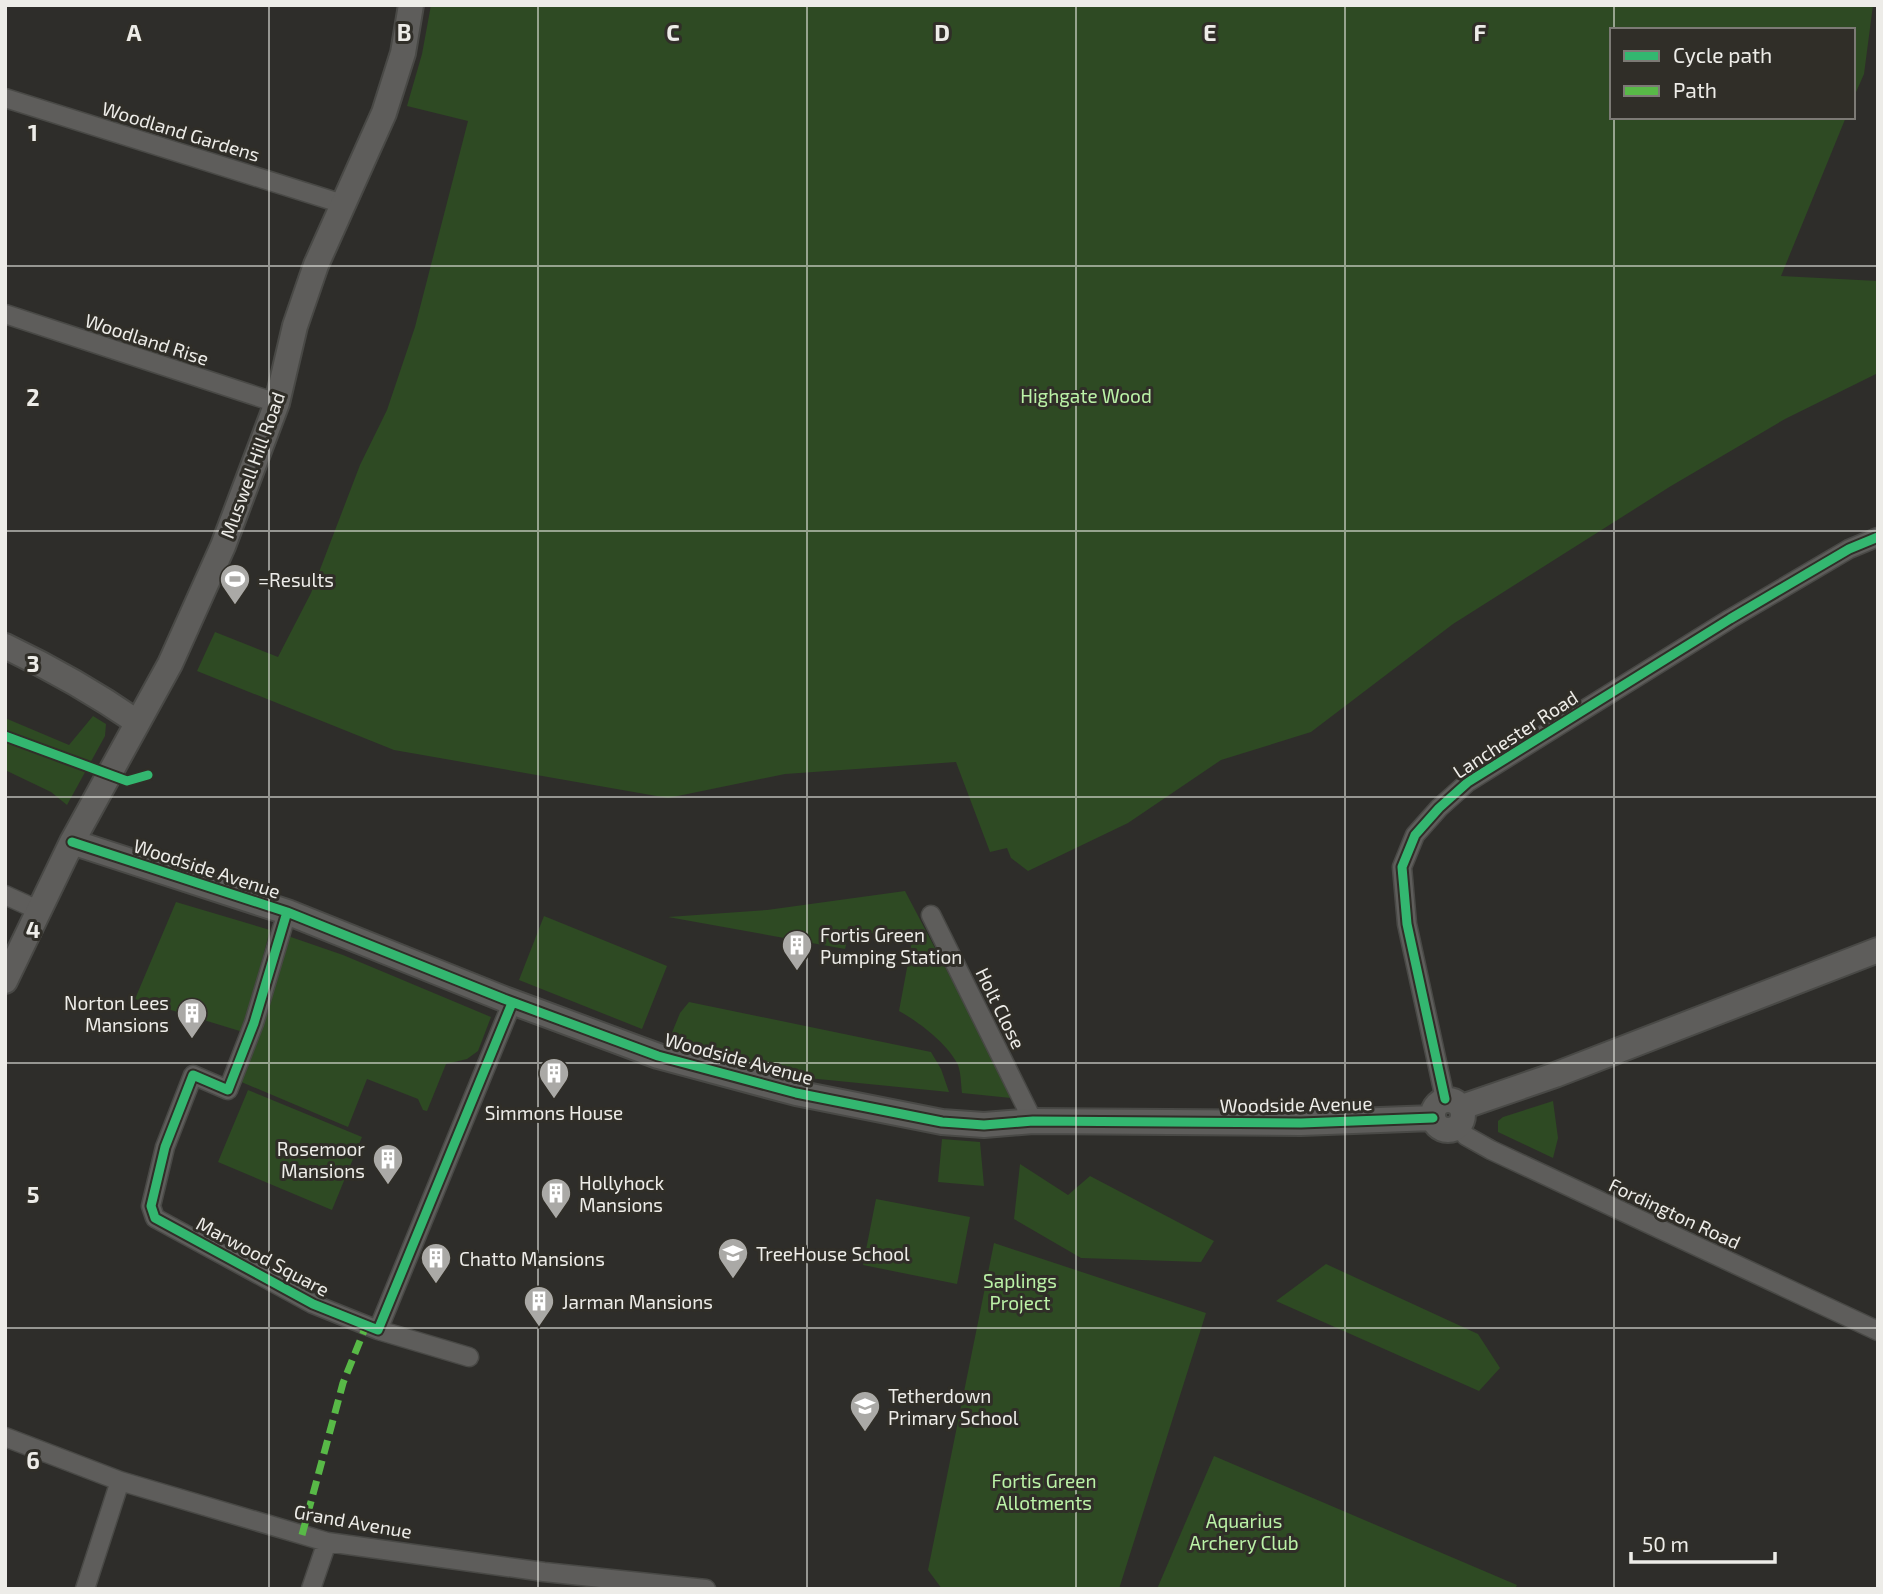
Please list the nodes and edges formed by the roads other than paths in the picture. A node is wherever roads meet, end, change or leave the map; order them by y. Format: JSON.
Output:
{"nodes":[{"id":1,"x":411,"y":5,"type":"edge"},
{"id":2,"x":5,"y":98,"type":"edge"},
{"id":3,"x":343,"y":204,"type":"junction"},
{"id":4,"x":5,"y":314,"type":"edge"},
{"id":5,"x":276,"y":403,"type":"junction"},
{"id":6,"x":1878,"y":537,"type":"edge"},
{"id":7,"x":5,"y":646,"type":"edge"},
{"id":8,"x":137,"y":722,"type":"junction"},
{"id":9,"x":72,"y":842,"type":"junction"},
{"id":10,"x":5,"y":895,"type":"edge"},
{"id":11,"x":38,"y":910,"type":"junction"},
{"id":12,"x":287,"y":912,"type":"junction"},
{"id":13,"x":931,"y":915,"type":"dead end"},
{"id":14,"x":1878,"y":950,"type":"edge"},
{"id":15,"x":5,"y":981,"type":"edge"},
{"id":16,"x":512,"y":1003,"type":"junction"},
{"id":17,"x":1449,"y":1113,"type":"junction"},
{"id":18,"x":1033,"y":1121,"type":"junction"},
{"id":19,"x":378,"y":1329,"type":"junction"},
{"id":20,"x":1878,"y":1331,"type":"edge"},
{"id":21,"x":468,"y":1357,"type":"dead end"},
{"id":22,"x":5,"y":1437,"type":"edge"},
{"id":23,"x":120,"y":1481,"type":"junction"},
{"id":24,"x":327,"y":1542,"type":"junction"},
{"id":25,"x":541,"y":1580,"type":"edge"},
{"id":26,"x":85,"y":1589,"type":"edge"},
{"id":27,"x":311,"y":1589,"type":"edge"},
{"id":28,"x":706,"y":1589,"type":"edge"}],
"edges":[{"from":1,"to":3,"type":"street","name":"Muswell Hill Road"},
{"from":2,"to":3,"type":"street","name":"Woodland Gardens"},
{"from":3,"to":5,"type":"street","name":"Muswell Hill Road"},
{"from":4,"to":5,"type":"street","name":"Woodland Rise"},
{"from":5,"to":8,"type":"street","name":"Muswell Hill Road"},
{"from":6,"to":17,"type":"street","name":"Lanchester Road"},
{"from":7,"to":8,"type":"street"},
{"from":8,"to":9,"type":"street","name":"Muswell Hill Road"},
{"from":9,"to":11,"type":"street","name":"Muswell Hill Road"},
{"from":9,"to":12,"type":"street","name":"Woodside Avenue"},
{"from":10,"to":11,"type":"street"},
{"from":11,"to":15,"type":"street","name":"Muswell Hill Road"},
{"from":12,"to":16,"type":"street","name":"Woodside Avenue"},
{"from":12,"to":19,"type":"street","name":"Marwood Square"},
{"from":13,"to":18,"type":"street","name":"Holt Close"},
{"from":14,"to":17,"type":"street","name":"Woodside Avenue"},
{"from":16,"to":18,"type":"street","name":"Woodside Avenue"},
{"from":16,"to":19,"type":"street"},
{"from":17,"to":18,"type":"street","name":"Woodside Avenue"},
{"from":17,"to":20,"type":"street","name":"Fordington Road"},
{"from":19,"to":21,"type":"street"},
{"from":22,"to":23,"type":"street","name":"Grand Avenue"},
{"from":23,"to":24,"type":"street","name":"Grand Avenue"},
{"from":23,"to":26,"type":"street"},
{"from":24,"to":25,"type":"street","name":"Grand Avenue"},
{"from":24,"to":27,"type":"street"},
{"from":25,"to":28,"type":"street","name":"Grand Avenue"}]}
